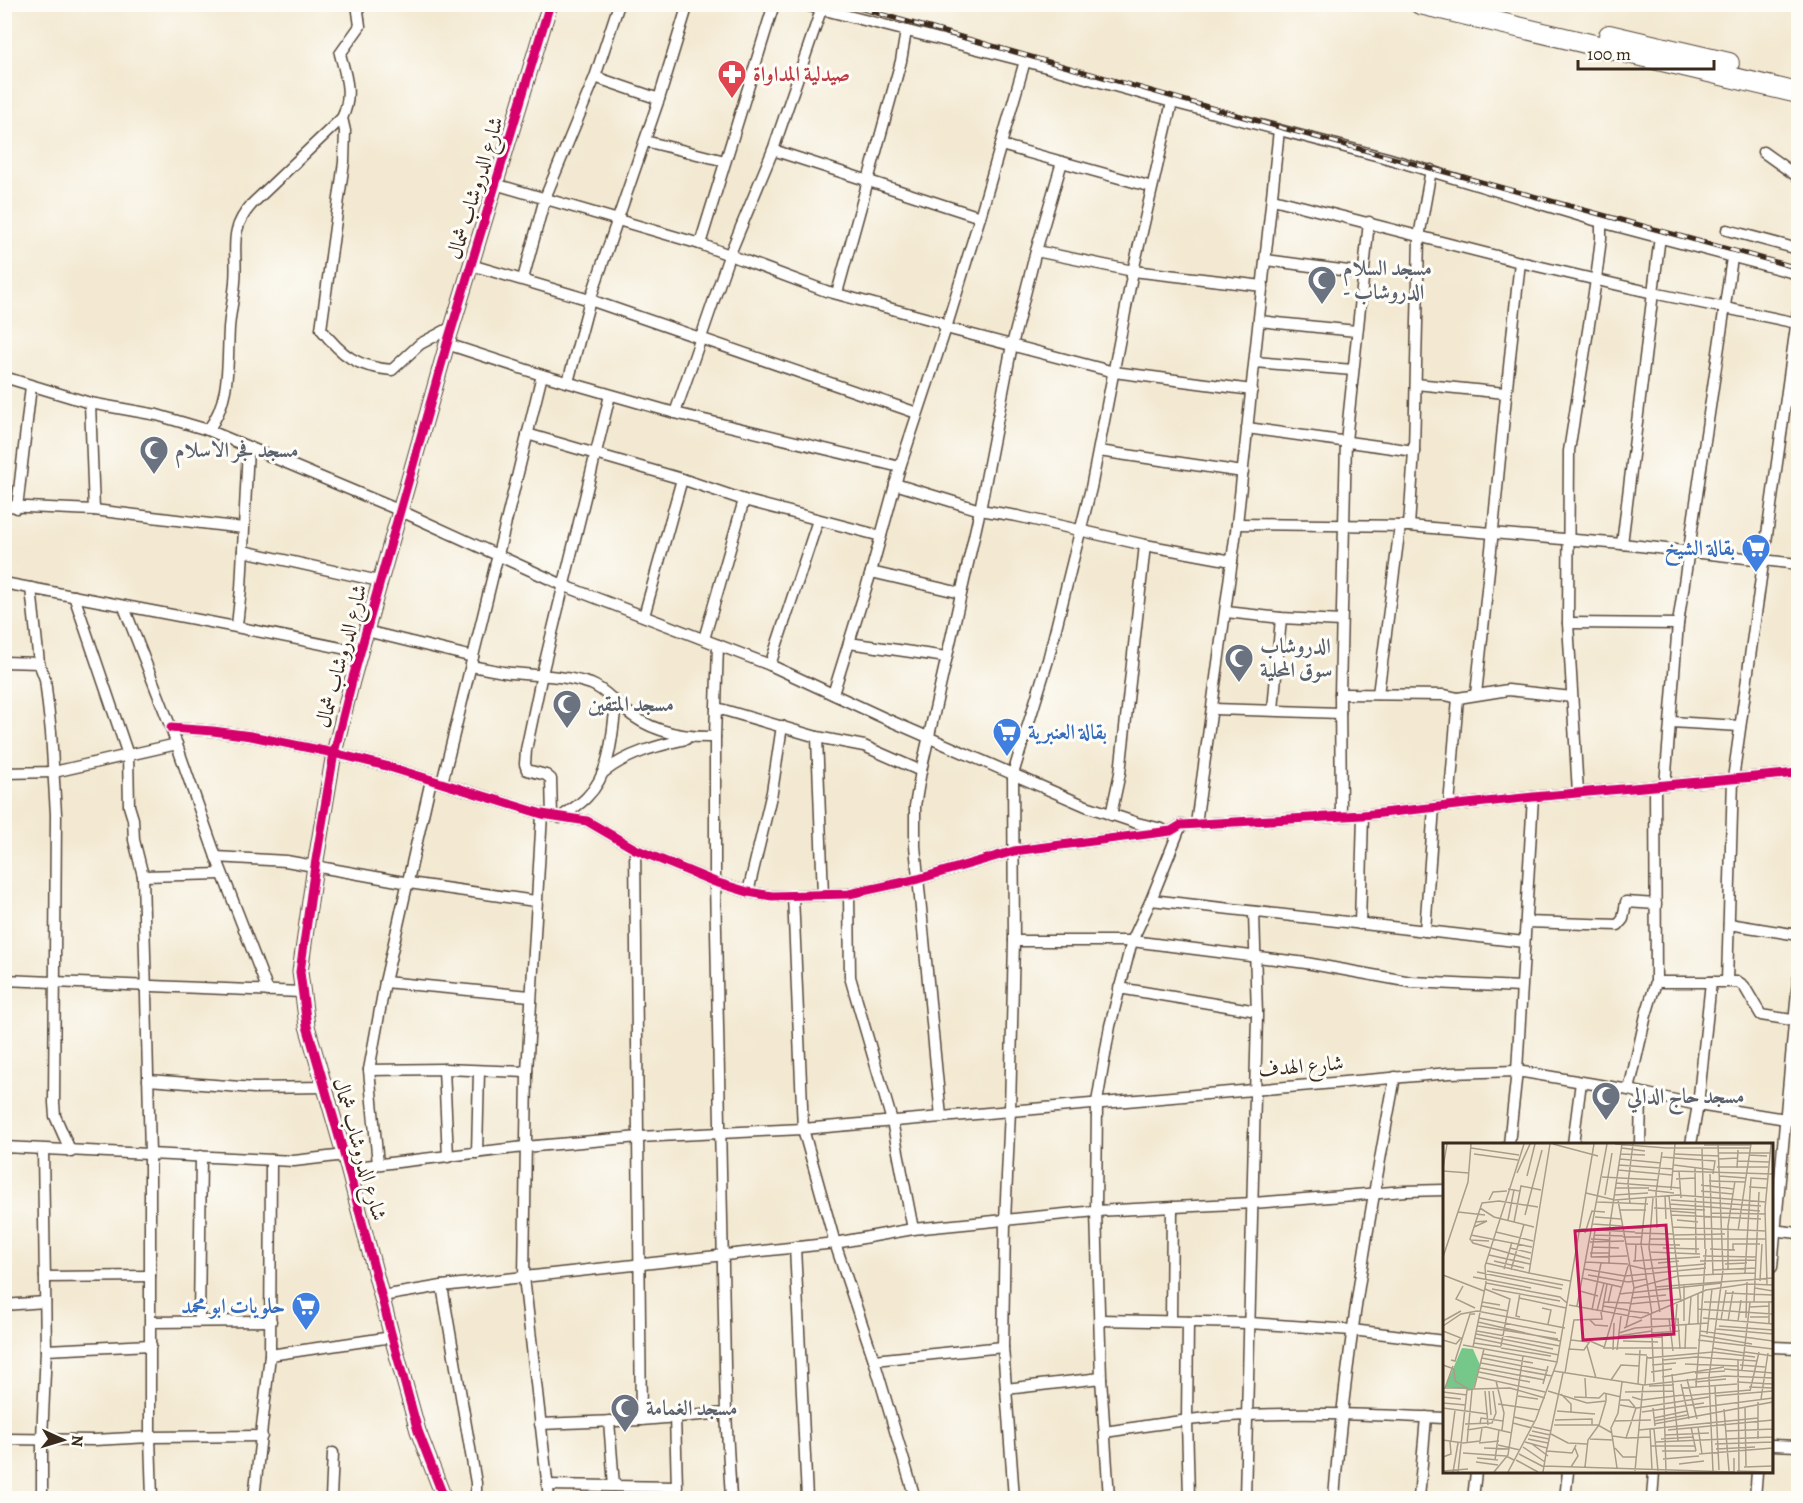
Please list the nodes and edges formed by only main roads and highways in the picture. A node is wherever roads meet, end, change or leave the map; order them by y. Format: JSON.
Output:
{"nodes":[{"id":1,"x":1420,"y":4,"type":"edge"},
{"id":2,"x":1474,"y":4,"type":"edge"},
{"id":3,"x":1798,"y":81,"type":"edge"},
{"id":4,"x":1798,"y":93,"type":"edge"}],
"edges":[{"from":1,"to":4,"type":"highway"},
{"from":2,"to":3,"type":"highway"}]}
